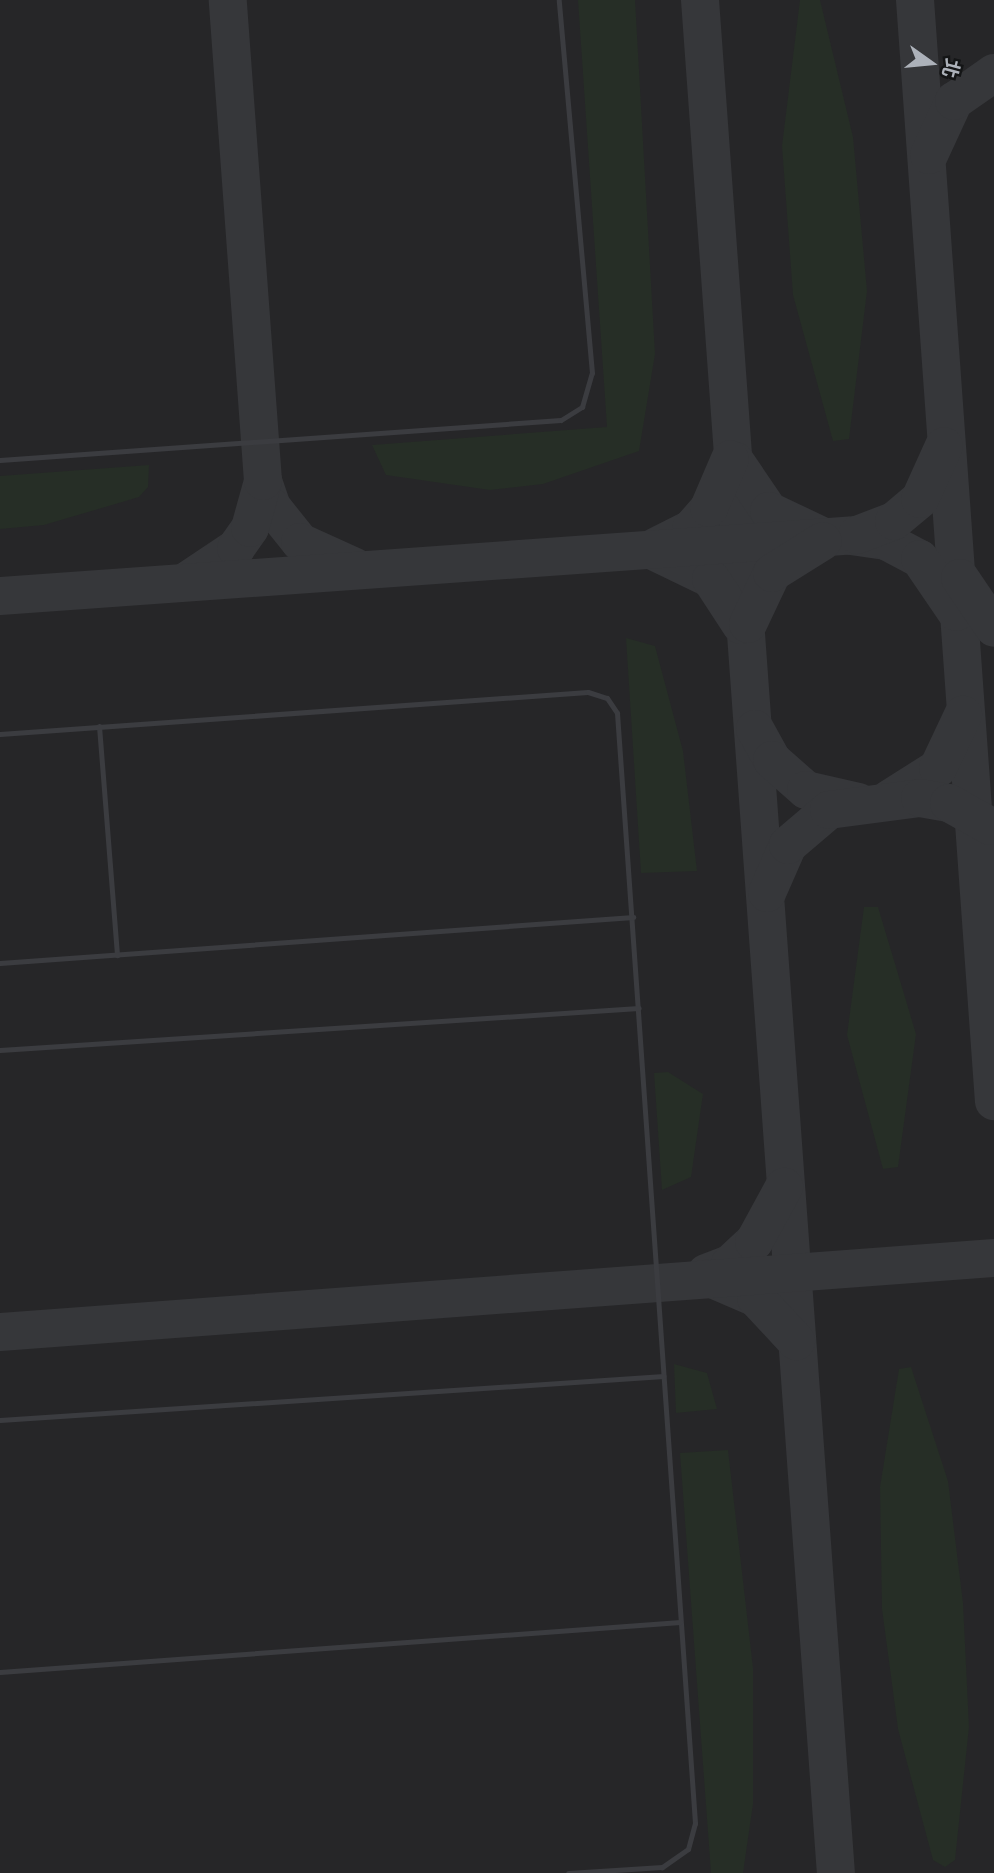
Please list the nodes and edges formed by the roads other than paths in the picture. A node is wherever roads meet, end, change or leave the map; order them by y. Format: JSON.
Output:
{"nodes":[{"id":1,"x":559,"y":0,"type":"edge"},
{"id":2,"x":0,"y":460,"type":"edge"},
{"id":3,"x":99,"y":726,"type":"junction"},
{"id":4,"x":0,"y":734,"type":"edge"},
{"id":5,"x":633,"y":917,"type":"junction"},
{"id":6,"x":117,"y":955,"type":"junction"},
{"id":7,"x":0,"y":963,"type":"edge"},
{"id":8,"x":639,"y":1008,"type":"junction"},
{"id":9,"x":0,"y":1049,"type":"edge"},
{"id":10,"x":664,"y":1376,"type":"junction"},
{"id":11,"x":0,"y":1420,"type":"edge"},
{"id":12,"x":680,"y":1622,"type":"junction"},
{"id":13,"x":0,"y":1672,"type":"edge"},
{"id":14,"x":568,"y":1873,"type":"edge"}],
"edges":[{"from":1,"to":2,"type":"lane"},
{"from":3,"to":4,"type":"lane"},
{"from":3,"to":5,"type":"lane"},
{"from":3,"to":6,"type":"lane"},
{"from":5,"to":6,"type":"lane"},
{"from":5,"to":8,"type":"lane"},
{"from":6,"to":7,"type":"lane"},
{"from":8,"to":9,"type":"lane"},
{"from":8,"to":10,"type":"lane"},
{"from":10,"to":11,"type":"lane"},
{"from":10,"to":12,"type":"lane"},
{"from":12,"to":13,"type":"lane"},
{"from":12,"to":14,"type":"lane"}]}
